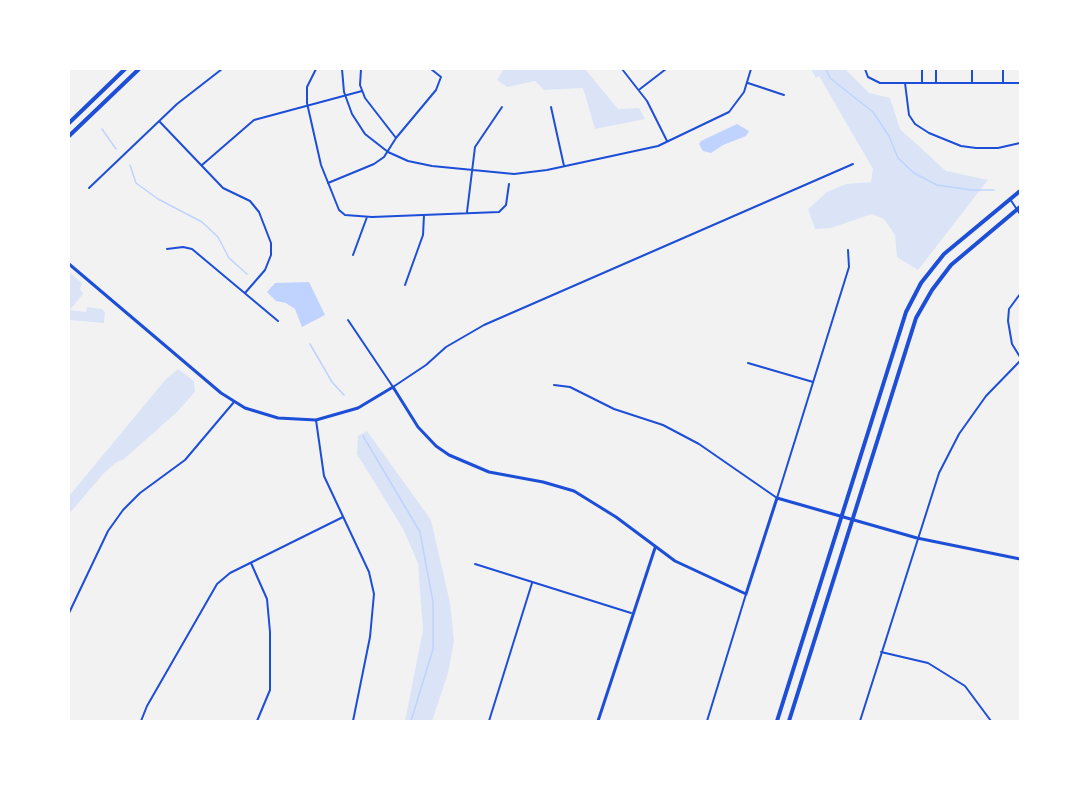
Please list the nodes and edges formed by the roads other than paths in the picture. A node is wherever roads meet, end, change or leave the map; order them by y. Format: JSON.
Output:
{"nodes":[{"id":1,"x":125,"y":69,"type":"edge"},
{"id":2,"x":139,"y":69,"type":"edge"},
{"id":3,"x":222,"y":69,"type":"edge"},
{"id":4,"x":316,"y":69,"type":"edge"},
{"id":5,"x":342,"y":69,"type":"edge"},
{"id":6,"x":361,"y":69,"type":"edge"},
{"id":7,"x":431,"y":69,"type":"edge"},
{"id":8,"x":622,"y":69,"type":"edge"},
{"id":9,"x":666,"y":69,"type":"edge"},
{"id":10,"x":751,"y":69,"type":"edge"},
{"id":11,"x":865,"y":69,"type":"edge"},
{"id":12,"x":922,"y":69,"type":"edge"},
{"id":13,"x":936,"y":69,"type":"edge"},
{"id":14,"x":972,"y":69,"type":"edge"},
{"id":15,"x":1003,"y":69,"type":"edge"},
{"id":16,"x":748,"y":83,"type":"junction"},
{"id":17,"x":905,"y":83,"type":"junction"},
{"id":18,"x":922,"y":83,"type":"junction"},
{"id":19,"x":936,"y":83,"type":"junction"},
{"id":20,"x":972,"y":83,"type":"junction"},
{"id":21,"x":1003,"y":83,"type":"junction"},
{"id":22,"x":1020,"y":83,"type":"edge"},
{"id":23,"x":640,"y":89,"type":"junction"},
{"id":24,"x":362,"y":91,"type":"junction"},
{"id":25,"x":784,"y":95,"type":"dead end"},
{"id":26,"x":344,"y":96,"type":"junction"},
{"id":27,"x":308,"y":106,"type":"junction"},
{"id":28,"x":502,"y":107,"type":"dead end"},
{"id":29,"x":551,"y":107,"type":"dead end"},
{"id":30,"x":159,"y":121,"type":"junction"},
{"id":31,"x":69,"y":123,"type":"edge"},
{"id":32,"x":69,"y":136,"type":"edge"},
{"id":33,"x":396,"y":138,"type":"junction"},
{"id":34,"x":667,"y":141,"type":"junction"},
{"id":35,"x":1020,"y":143,"type":"edge"},
{"id":36,"x":388,"y":152,"type":"junction"},
{"id":37,"x":853,"y":164,"type":"dead end"},
{"id":38,"x":202,"y":165,"type":"junction"},
{"id":39,"x":564,"y":166,"type":"junction"},
{"id":40,"x":472,"y":170,"type":"junction"},
{"id":41,"x":328,"y":183,"type":"junction"},
{"id":42,"x":509,"y":184,"type":"dead end"},
{"id":43,"x":89,"y":188,"type":"dead end"},
{"id":44,"x":1020,"y":191,"type":"edge"},
{"id":45,"x":1010,"y":199,"type":"junction"},
{"id":46,"x":1019,"y":210,"type":"edge"},
{"id":47,"x":467,"y":213,"type":"junction"},
{"id":48,"x":424,"y":215,"type":"junction"},
{"id":49,"x":367,"y":217,"type":"junction"},
{"id":50,"x":167,"y":249,"type":"dead end"},
{"id":51,"x":848,"y":250,"type":"dead end"},
{"id":52,"x":353,"y":255,"type":"dead end"},
{"id":53,"x":69,"y":264,"type":"edge"},
{"id":54,"x":405,"y":285,"type":"dead end"},
{"id":55,"x":245,"y":293,"type":"junction"},
{"id":56,"x":1020,"y":294,"type":"edge"},
{"id":57,"x":348,"y":320,"type":"dead end"},
{"id":58,"x":278,"y":321,"type":"dead end"},
{"id":59,"x":1020,"y":359,"type":"edge"},
{"id":60,"x":748,"y":363,"type":"dead end"},
{"id":61,"x":813,"y":382,"type":"junction"},
{"id":62,"x":554,"y":385,"type":"dead end"},
{"id":63,"x":393,"y":387,"type":"junction"},
{"id":64,"x":234,"y":402,"type":"junction"},
{"id":65,"x":316,"y":420,"type":"junction"},
{"id":66,"x":777,"y":498,"type":"junction"},
{"id":67,"x":840,"y":515,"type":"junction"},
{"id":68,"x":343,"y":517,"type":"junction"},
{"id":69,"x":852,"y":519,"type":"junction"},
{"id":70,"x":917,"y":538,"type":"junction"},
{"id":71,"x":655,"y":548,"type":"junction"},
{"id":72,"x":1020,"y":559,"type":"edge"},
{"id":73,"x":251,"y":563,"type":"junction"},
{"id":74,"x":475,"y":564,"type":"dead end"},
{"id":75,"x":532,"y":582,"type":"junction"},
{"id":76,"x":746,"y":594,"type":"junction"},
{"id":77,"x":69,"y":613,"type":"edge"},
{"id":78,"x":631,"y":613,"type":"junction"},
{"id":79,"x":881,"y":652,"type":"junction"},
{"id":80,"x":141,"y":721,"type":"edge"},
{"id":81,"x":257,"y":721,"type":"edge"},
{"id":82,"x":353,"y":721,"type":"edge"},
{"id":83,"x":489,"y":721,"type":"edge"},
{"id":84,"x":598,"y":721,"type":"edge"},
{"id":85,"x":707,"y":721,"type":"edge"},
{"id":86,"x":777,"y":721,"type":"edge"},
{"id":87,"x":789,"y":721,"type":"edge"},
{"id":88,"x":860,"y":721,"type":"edge"},
{"id":89,"x":991,"y":721,"type":"edge"}],
"edges":[{"from":1,"to":31,"type":"main road"},
{"from":2,"to":32,"type":"main road"},
{"from":3,"to":30,"type":"street"},
{"from":4,"to":27,"type":"street"},
{"from":5,"to":26,"type":"street"},
{"from":6,"to":24,"type":"street"},
{"from":7,"to":33,"type":"street"},
{"from":8,"to":23,"type":"street"},
{"from":9,"to":23,"type":"street"},
{"from":10,"to":16,"type":"street"},
{"from":11,"to":17,"type":"street"},
{"from":12,"to":18,"type":"street"},
{"from":13,"to":19,"type":"street"},
{"from":14,"to":20,"type":"street"},
{"from":15,"to":21,"type":"street"},
{"from":16,"to":25,"type":"street"},
{"from":16,"to":34,"type":"street"},
{"from":17,"to":18,"type":"street"},
{"from":17,"to":35,"type":"street"},
{"from":18,"to":19,"type":"street"},
{"from":19,"to":20,"type":"street"},
{"from":20,"to":21,"type":"street"},
{"from":21,"to":22,"type":"street"},
{"from":23,"to":34,"type":"street"},
{"from":24,"to":26,"type":"street"},
{"from":24,"to":33,"type":"street"},
{"from":26,"to":27,"type":"street"},
{"from":26,"to":36,"type":"street"},
{"from":27,"to":38,"type":"street"},
{"from":27,"to":41,"type":"street"},
{"from":28,"to":40,"type":"street"},
{"from":29,"to":39,"type":"street"},
{"from":30,"to":38,"type":"street"},
{"from":30,"to":43,"type":"street"},
{"from":33,"to":36,"type":"street"},
{"from":34,"to":39,"type":"street"},
{"from":36,"to":40,"type":"street"},
{"from":36,"to":41,"type":"street"},
{"from":37,"to":63,"type":"street"},
{"from":38,"to":55,"type":"street"},
{"from":39,"to":40,"type":"street"},
{"from":40,"to":47,"type":"street"},
{"from":41,"to":49,"type":"street"},
{"from":42,"to":47,"type":"street"},
{"from":44,"to":45,"type":"main road"},
{"from":45,"to":46,"type":"street"},
{"from":45,"to":67,"type":"main road"},
{"from":46,"to":69,"type":"main road"},
{"from":47,"to":48,"type":"street"},
{"from":48,"to":49,"type":"street"},
{"from":48,"to":54,"type":"street"},
{"from":49,"to":52,"type":"street"},
{"from":50,"to":55,"type":"street"},
{"from":51,"to":61,"type":"street"},
{"from":53,"to":64,"type":"street"},
{"from":55,"to":58,"type":"street"},
{"from":56,"to":59,"type":"street"},
{"from":57,"to":63,"type":"street"},
{"from":59,"to":70,"type":"street"},
{"from":60,"to":61,"type":"street"},
{"from":61,"to":66,"type":"street"},
{"from":62,"to":66,"type":"street"},
{"from":63,"to":65,"type":"street"},
{"from":63,"to":71,"type":"street"},
{"from":64,"to":65,"type":"street"},
{"from":64,"to":77,"type":"street"},
{"from":65,"to":68,"type":"street"},
{"from":66,"to":67,"type":"street"},
{"from":66,"to":76,"type":"street"},
{"from":67,"to":69,"type":"street"},
{"from":67,"to":86,"type":"main road"},
{"from":68,"to":73,"type":"street"},
{"from":68,"to":82,"type":"street"},
{"from":69,"to":70,"type":"street"},
{"from":69,"to":87,"type":"main road"},
{"from":70,"to":72,"type":"street"},
{"from":70,"to":79,"type":"street"},
{"from":71,"to":76,"type":"street"},
{"from":71,"to":78,"type":"street"},
{"from":73,"to":80,"type":"street"},
{"from":73,"to":81,"type":"street"},
{"from":74,"to":75,"type":"street"},
{"from":75,"to":78,"type":"street"},
{"from":75,"to":83,"type":"street"},
{"from":76,"to":85,"type":"street"},
{"from":78,"to":84,"type":"street"},
{"from":79,"to":88,"type":"street"},
{"from":79,"to":89,"type":"street"}]}
